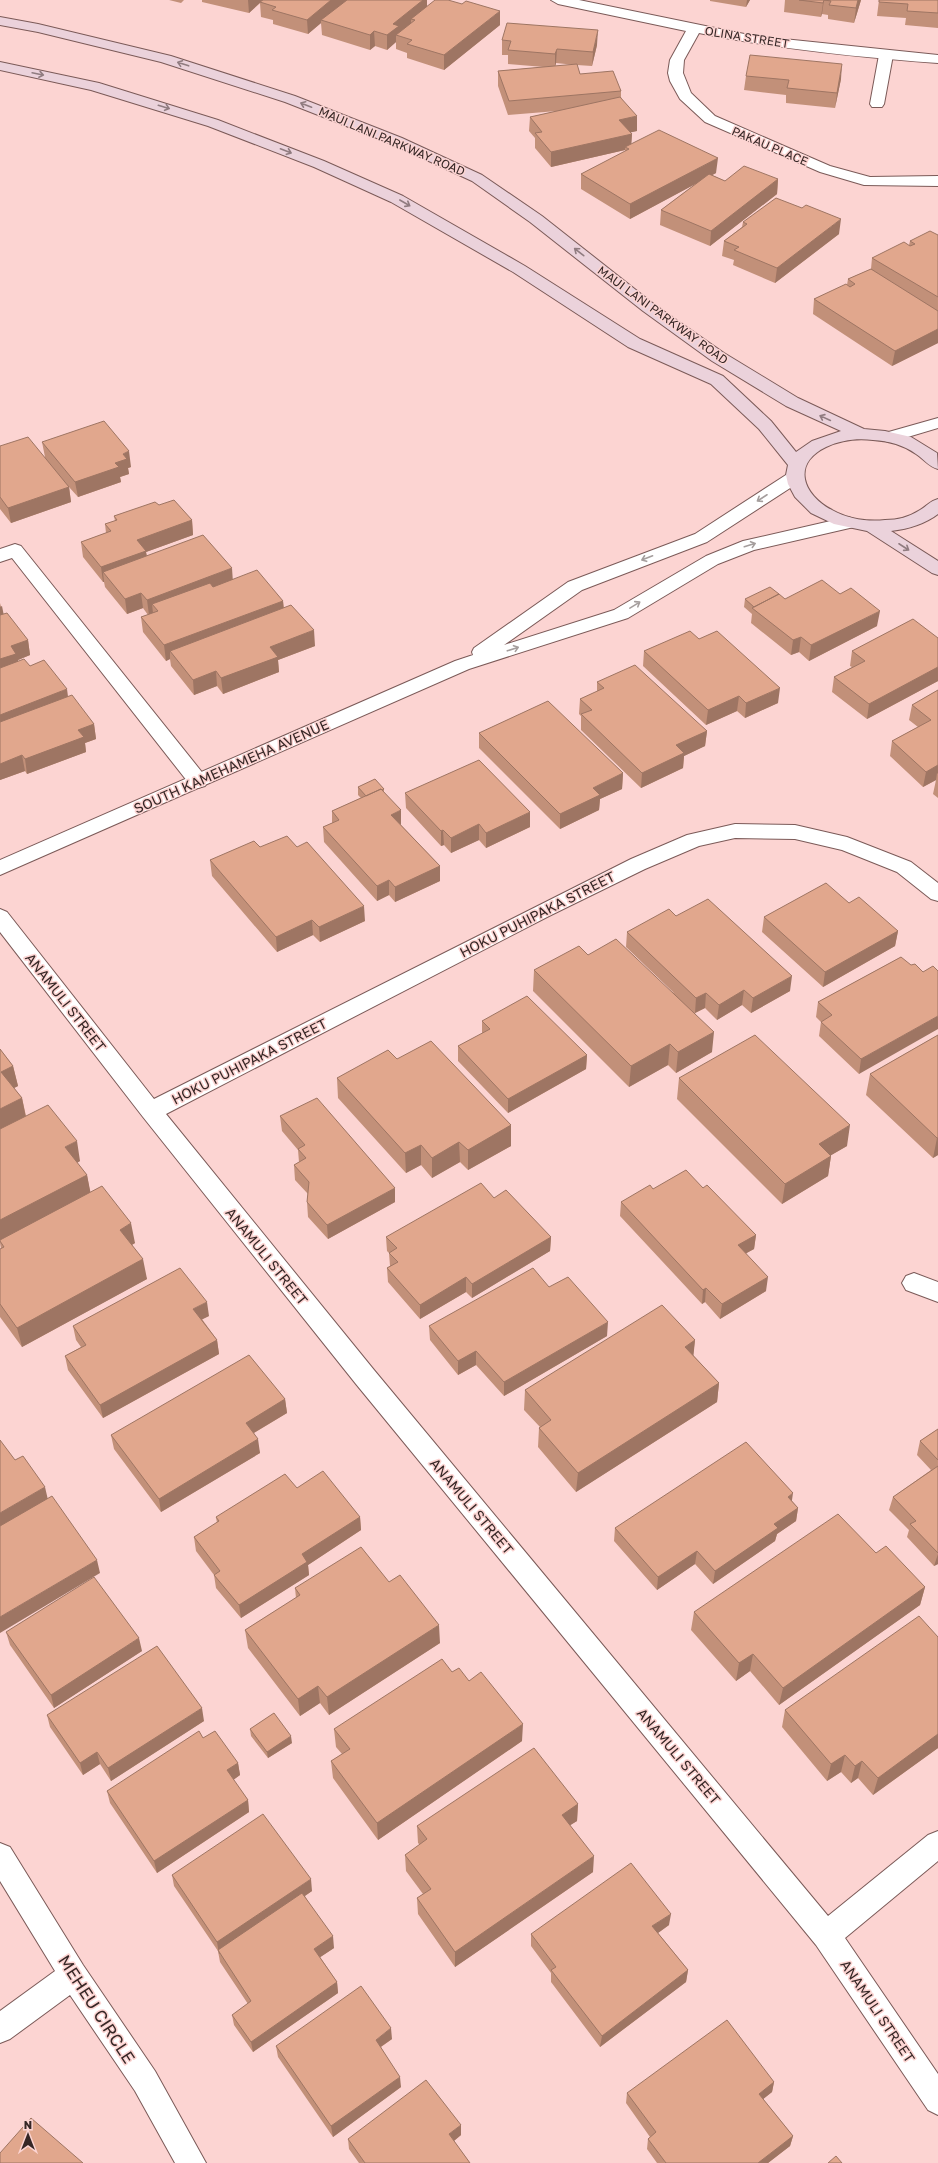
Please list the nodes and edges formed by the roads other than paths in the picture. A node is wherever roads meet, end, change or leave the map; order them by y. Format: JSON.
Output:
{"nodes":[{"id":1,"x":558,"y":0,"type":"edge"},
{"id":2,"x":0,"y":21,"type":"edge"},
{"id":3,"x":695,"y":28,"type":"junction"},
{"id":4,"x":886,"y":56,"type":"junction"},
{"id":5,"x":938,"y":60,"type":"edge"},
{"id":6,"x":0,"y":66,"type":"edge"},
{"id":7,"x":877,"y":104,"type":"dead end"},
{"id":8,"x":938,"y":181,"type":"edge"},
{"id":9,"x":938,"y":423,"type":"edge"},
{"id":10,"x":861,"y":434,"type":"junction"},
{"id":11,"x":892,"y":437,"type":"junction"},
{"id":12,"x":938,"y":464,"type":"edge"},
{"id":13,"x":796,"y":471,"type":"junction"},
{"id":14,"x":938,"y":505,"type":"edge"},
{"id":15,"x":848,"y":523,"type":"junction"},
{"id":16,"x":871,"y":526,"type":"junction"},
{"id":17,"x":0,"y":556,"type":"edge"},
{"id":18,"x":938,"y":569,"type":"edge"},
{"id":19,"x":462,"y":665,"type":"junction"},
{"id":20,"x":198,"y":781,"type":"junction"},
{"id":21,"x":0,"y":868,"type":"edge"},
{"id":22,"x":938,"y":894,"type":"edge"},
{"id":23,"x":0,"y":917,"type":"edge"},
{"id":24,"x":151,"y":1111,"type":"junction"},
{"id":25,"x":914,"y":1283,"type":"dead end"},
{"id":26,"x":938,"y":1292,"type":"edge"},
{"id":27,"x":938,"y":1844,"type":"edge"},
{"id":28,"x":0,"y":1856,"type":"edge"},
{"id":29,"x":826,"y":1935,"type":"junction"},
{"id":30,"x":73,"y":1974,"type":"junction"},
{"id":31,"x":0,"y":2029,"type":"edge"},
{"id":32,"x":938,"y":2100,"type":"edge"},
{"id":33,"x":191,"y":2163,"type":"edge"}],
"edges":[{"from":1,"to":3,"type":"street","name":"OLINA STREET"},
{"from":10,"to":2,"type":"main road","name":"MAUI LANI PARKWAY ROAD","one_way":true},
{"from":3,"to":4,"type":"street","name":"OLINA STREET"},
{"from":3,"to":8,"type":"street","name":"PAKAU PLACE"},
{"from":4,"to":5,"type":"street","name":"OLINA STREET"},
{"from":4,"to":7,"type":"street"},
{"from":6,"to":13,"type":"main road","name":"MAUI LANI PARKWAY ROAD","one_way":true},
{"from":9,"to":11,"type":"street"},
{"from":10,"to":11,"type":"main road"},
{"from":10,"to":13,"type":"main road"},
{"from":11,"to":12,"type":"main road"},
{"from":13,"to":15,"type":"main road","name":"MAUI LANI PARKWAY ROAD"},
{"from":13,"to":19,"type":"street","name":"SOUTH KAMEHAMEHA AVENUE","one_way":true},
{"from":14,"to":16,"type":"main road","name":"MAUI LANI PARKWAY ROAD"},
{"from":15,"to":16,"type":"main road","name":"MAUI LANI PARKWAY ROAD"},
{"from":19,"to":15,"type":"street","name":"SOUTH KAMEHAMEHA AVENUE","one_way":true},
{"from":16,"to":18,"type":"main road","one_way":true},
{"from":17,"to":20,"type":"street"},
{"from":19,"to":20,"type":"street","name":"SOUTH KAMEHAMEHA AVENUE"},
{"from":20,"to":21,"type":"street","name":"SOUTH KAMEHAMEHA AVENUE"},
{"from":22,"to":24,"type":"street","name":"HOKU PUHIPAKA STREET"},
{"from":23,"to":24,"type":"street","name":"ANAMULI STREET"},
{"from":24,"to":29,"type":"street","name":"ANAMULI STREET"},
{"from":25,"to":26,"type":"street"},
{"from":27,"to":29,"type":"street"},
{"from":28,"to":30,"type":"street","name":"MEHEU CIRCLE"},
{"from":29,"to":32,"type":"street","name":"ANAMULI STREET"},
{"from":30,"to":31,"type":"street"},
{"from":30,"to":33,"type":"street","name":"MEHEU CIRCLE"}]}
